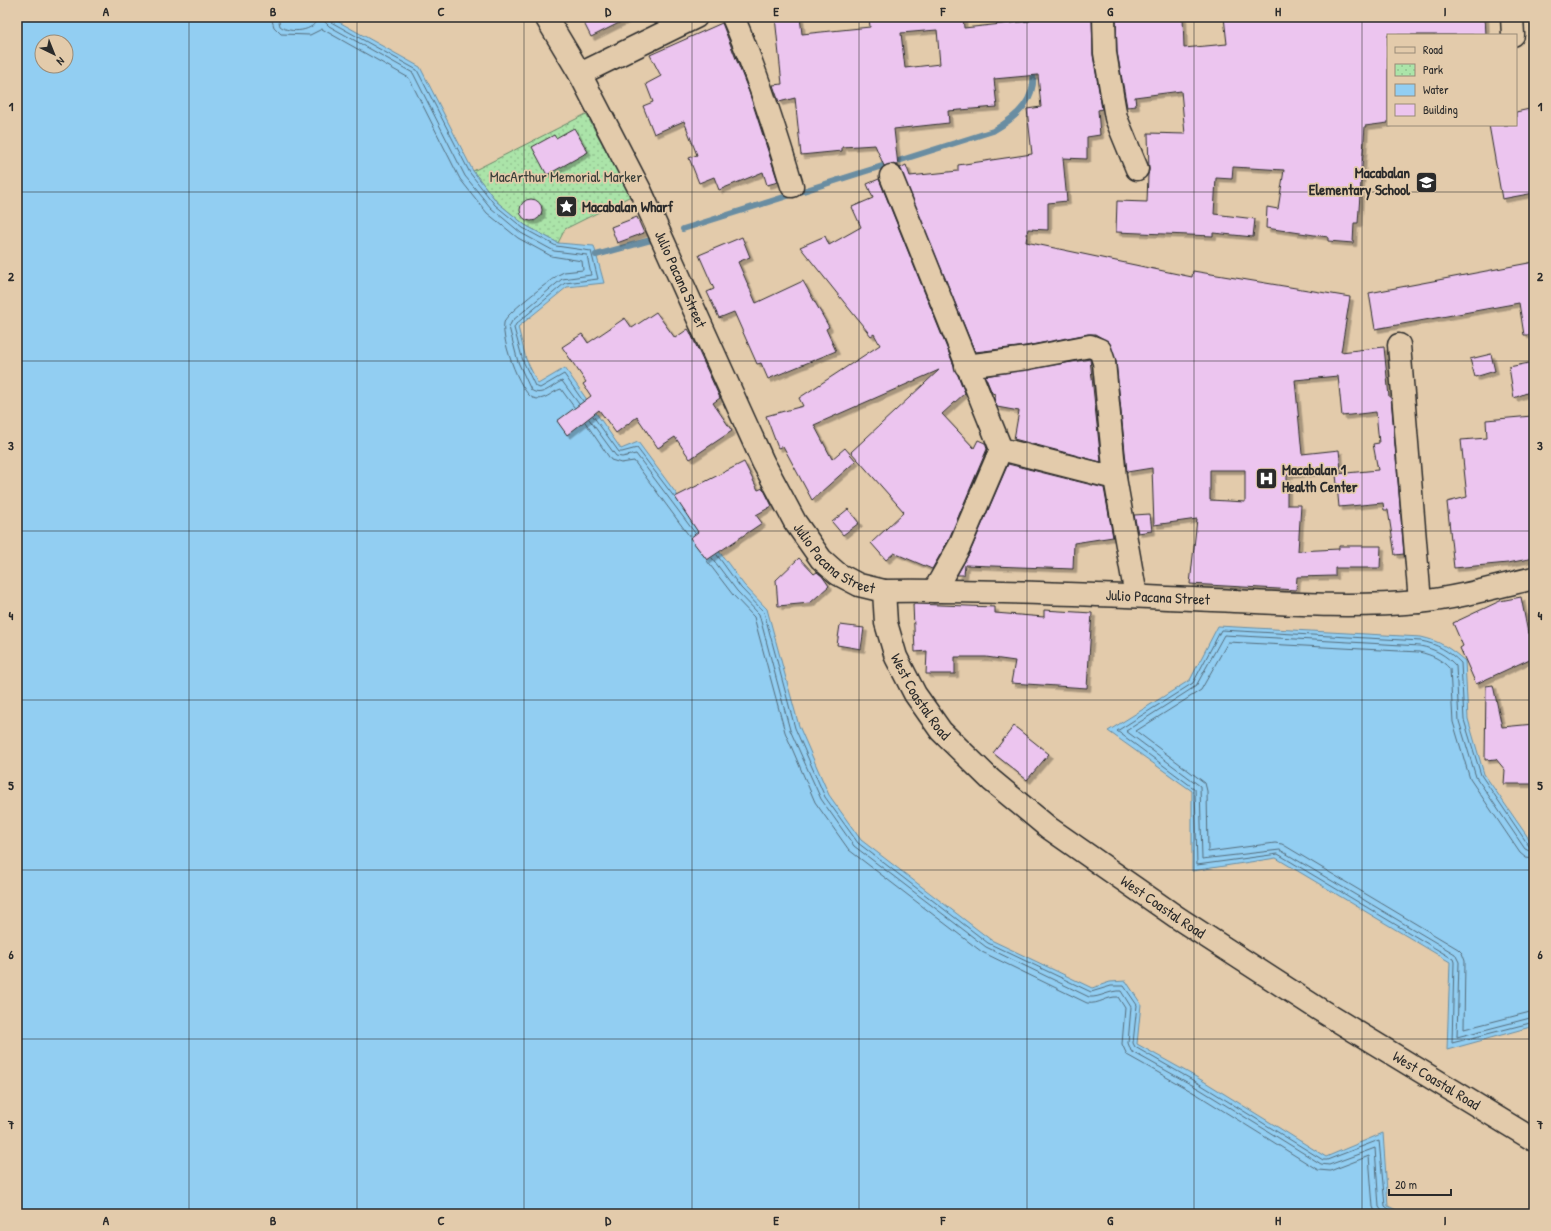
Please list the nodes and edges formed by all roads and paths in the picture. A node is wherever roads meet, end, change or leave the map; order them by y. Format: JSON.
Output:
{"nodes":[{"id":1,"x":546,"y":17,"type":"edge"},
{"id":2,"x":696,"y":17,"type":"edge"},
{"id":3,"x":734,"y":17,"type":"edge"},
{"id":4,"x":1104,"y":17,"type":"edge"},
{"id":5,"x":1512,"y":17,"type":"edge"},
{"id":6,"x":1513,"y":34,"type":"edge"},
{"id":7,"x":580,"y":74,"type":"junction"},
{"id":8,"x":1137,"y":169,"type":"dead end"},
{"id":9,"x":891,"y":176,"type":"dead end"},
{"id":10,"x":792,"y":186,"type":"dead end"},
{"id":11,"x":1399,"y":344,"type":"dead end"},
{"id":12,"x":966,"y":366,"type":"junction"},
{"id":13,"x":1001,"y":450,"type":"junction"},
{"id":14,"x":1115,"y":478,"type":"junction"},
{"id":15,"x":1534,"y":578,"type":"edge"},
{"id":16,"x":884,"y":591,"type":"junction"},
{"id":17,"x":934,"y":591,"type":"junction"},
{"id":18,"x":1136,"y":596,"type":"junction"},
{"id":19,"x":1420,"y":602,"type":"junction"},
{"id":20,"x":1534,"y":1140,"type":"edge"}],
"edges":[{"from":1,"to":7,"type":"street","name":"Julio Pacana Street"},
{"from":2,"to":7,"type":"street"},
{"from":3,"to":10,"type":"street"},
{"from":4,"to":8,"type":"street"},
{"from":5,"to":6,"type":"street"},
{"from":7,"to":16,"type":"street","name":"Julio Pacana Street"},
{"from":9,"to":12,"type":"street"},
{"from":11,"to":19,"type":"street"},
{"from":12,"to":13,"type":"street"},
{"from":12,"to":14,"type":"street"},
{"from":13,"to":14,"type":"street"},
{"from":13,"to":17,"type":"street"},
{"from":14,"to":18,"type":"street"},
{"from":15,"to":19,"type":"street","name":"Julio Pacana Street"},
{"from":16,"to":17,"type":"street","name":"Julio Pacana Street"},
{"from":16,"to":20,"type":"street","name":"West Coastal Road"},
{"from":17,"to":18,"type":"street","name":"Julio Pacana Street"},
{"from":18,"to":19,"type":"street","name":"Julio Pacana Street"}]}
